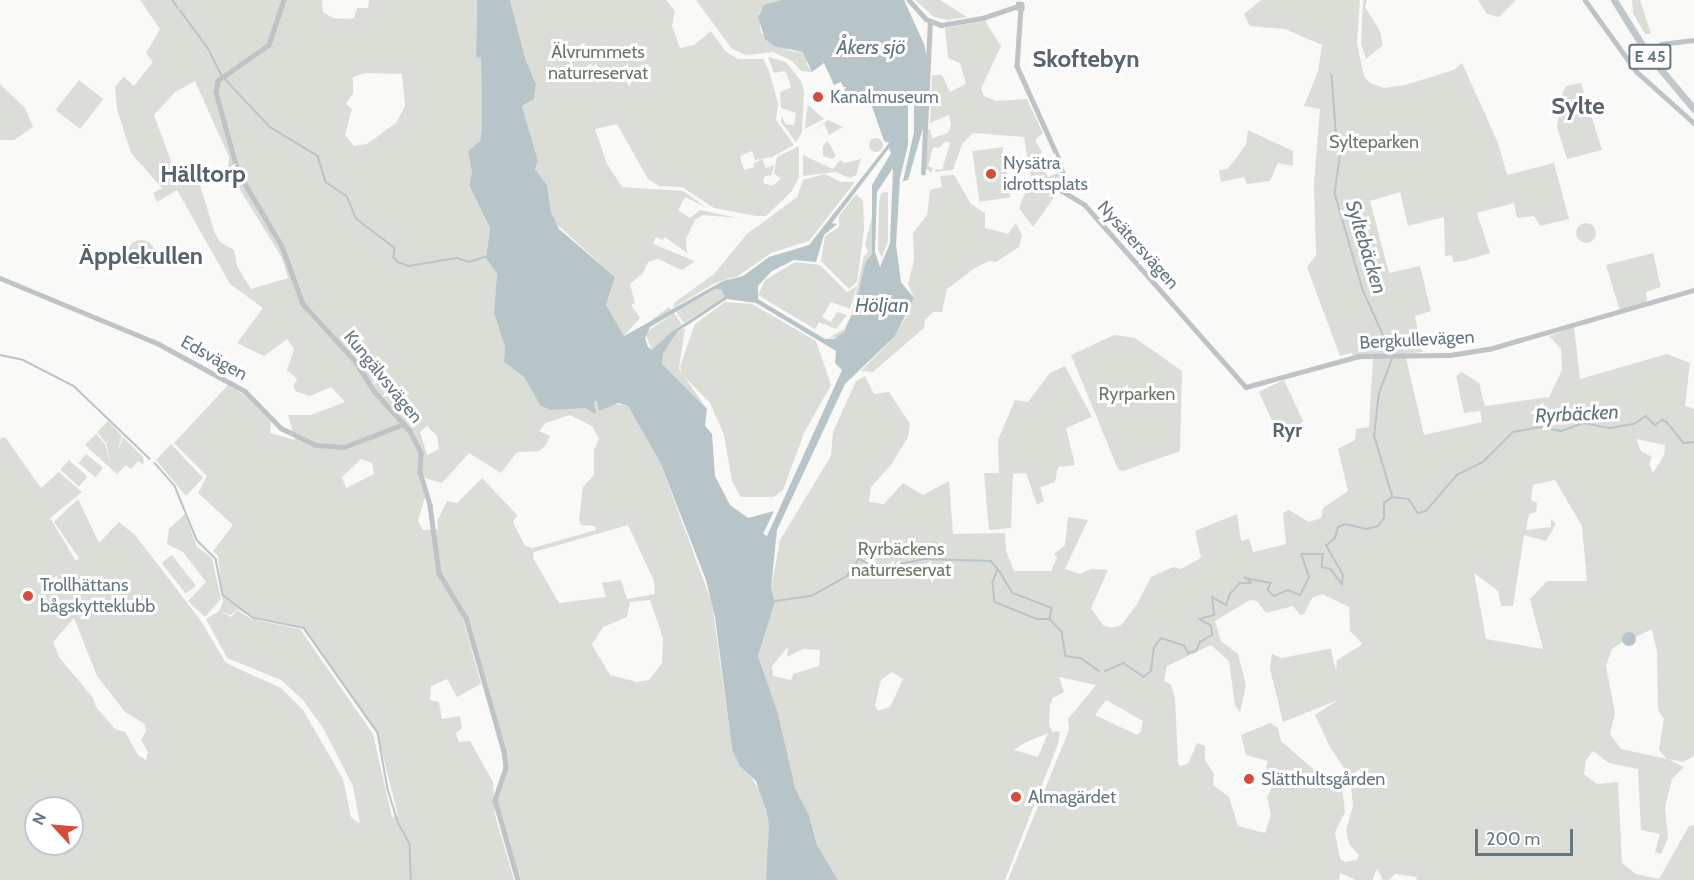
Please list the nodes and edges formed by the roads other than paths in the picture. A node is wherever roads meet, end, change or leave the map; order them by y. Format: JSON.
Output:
{"nodes":[{"id":1,"x":284,"y":0,"type":"edge"},
{"id":2,"x":909,"y":0,"type":"edge"},
{"id":3,"x":1585,"y":0,"type":"edge"},
{"id":4,"x":1614,"y":0,"type":"edge"},
{"id":5,"x":1619,"y":0,"type":"edge"},
{"id":6,"x":1018,"y":4,"type":"edge"},
{"id":7,"x":930,"y":21,"type":"junction"},
{"id":8,"x":1694,"y":40,"type":"edge"},
{"id":9,"x":1660,"y":44,"type":"dead end"},
{"id":10,"x":1694,"y":103,"type":"edge"},
{"id":11,"x":1694,"y":109,"type":"edge"},
{"id":12,"x":1694,"y":123,"type":"edge"},
{"id":13,"x":923,"y":173,"type":"dead end"},
{"id":14,"x":0,"y":278,"type":"edge"},
{"id":15,"x":1694,"y":290,"type":"edge"},
{"id":16,"x":1246,"y":387,"type":"joint"},
{"id":17,"x":404,"y":424,"type":"junction"},
{"id":18,"x":518,"y":880,"type":"edge"}],
"edges":[{"from":1,"to":17,"type":"street","name":"Kungälvsvägen"},
{"from":2,"to":7,"type":"street"},
{"from":3,"to":12,"type":"street"},
{"from":4,"to":11,"type":"highway","number":"E 45"},
{"from":5,"to":10,"type":"highway","number":"E 45"},
{"from":6,"to":7,"type":"street"},
{"from":6,"to":16,"type":"street","name":"Nysätersvägen"},
{"from":7,"to":13,"type":"street"},
{"from":8,"to":9,"type":"street"},
{"from":14,"to":17,"type":"street","name":"Edsvägen"},
{"from":15,"to":16,"type":"street","name":"Bergkullevägen"},
{"from":17,"to":18,"type":"street","name":"Kungälvsvägen"}]}
